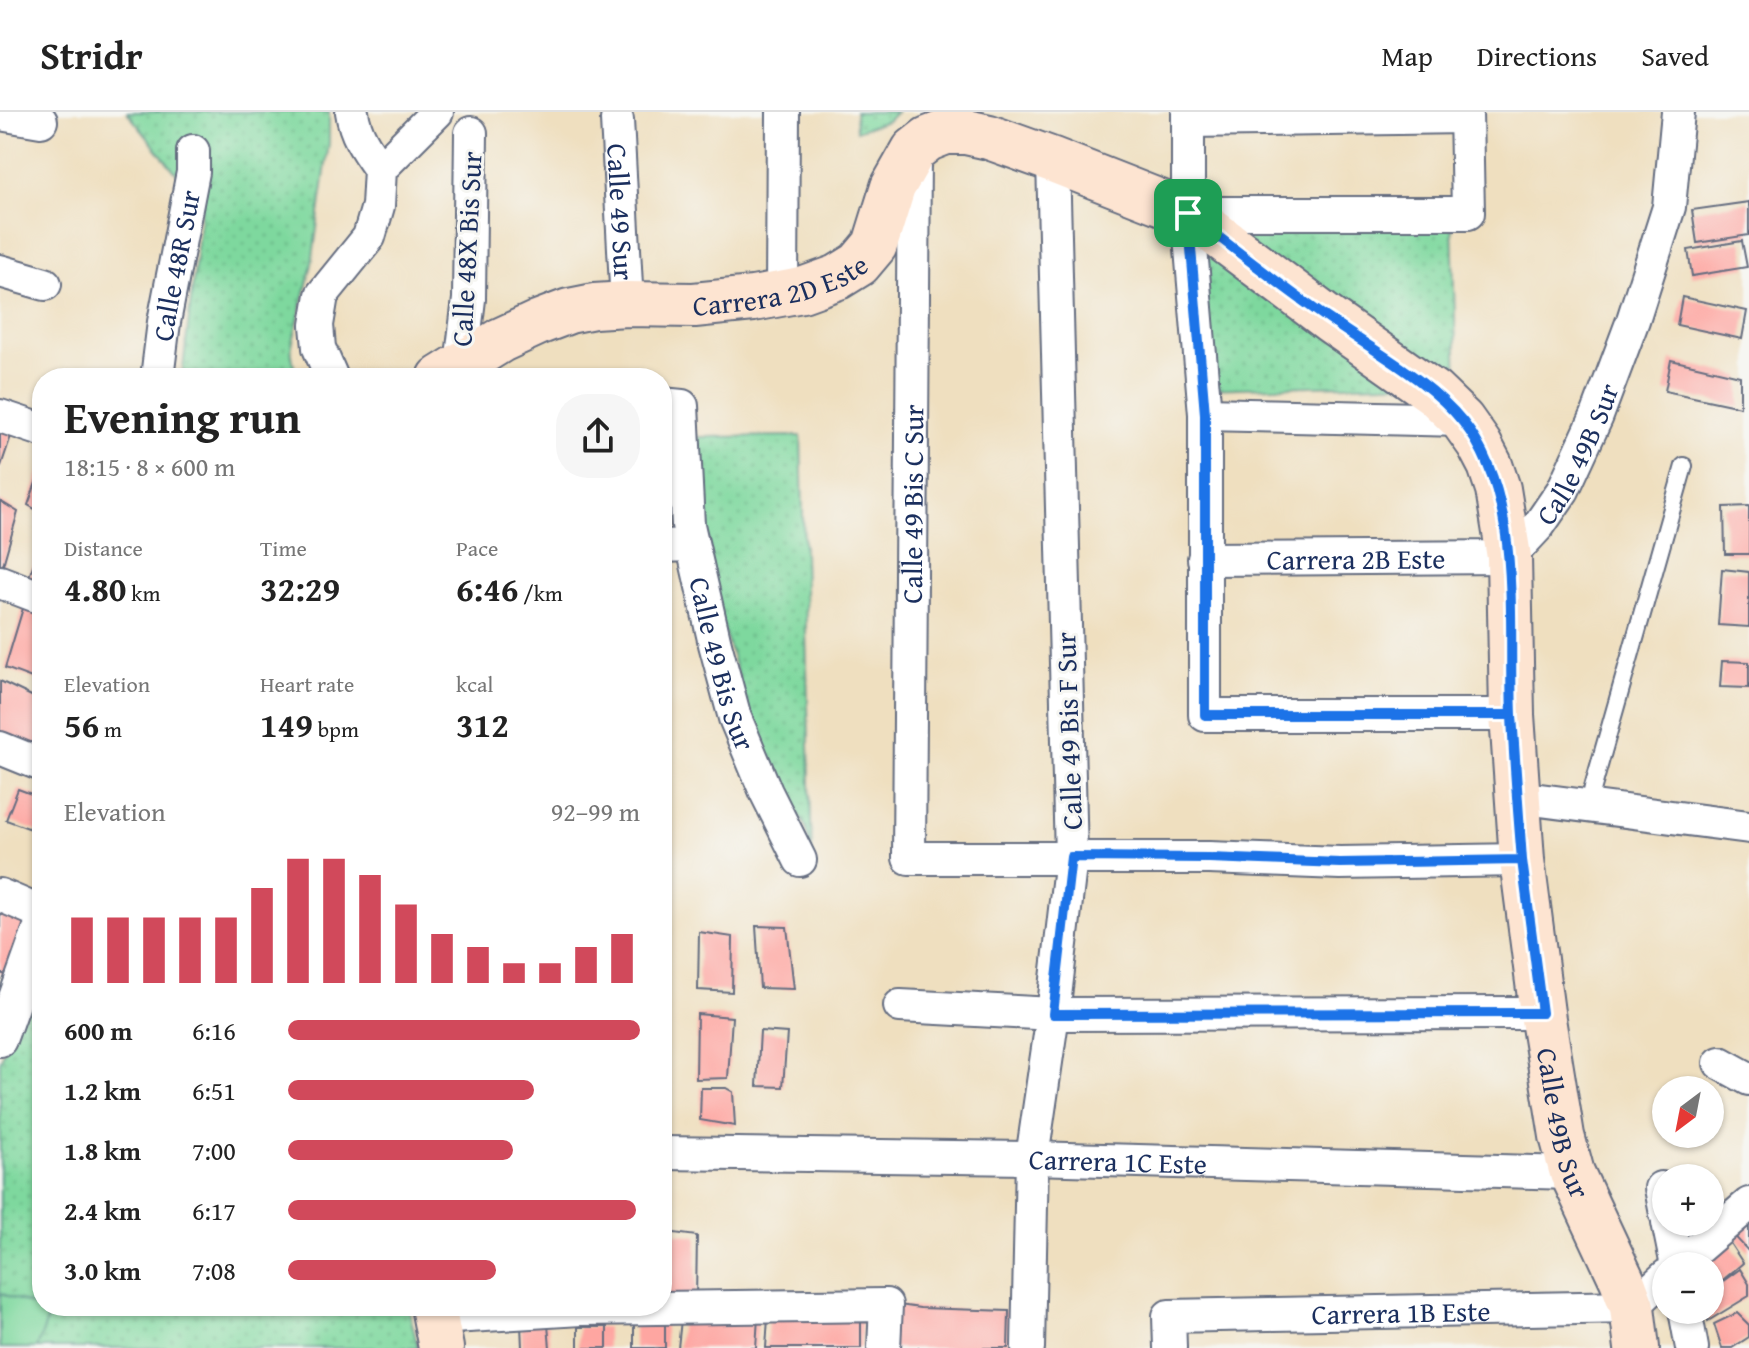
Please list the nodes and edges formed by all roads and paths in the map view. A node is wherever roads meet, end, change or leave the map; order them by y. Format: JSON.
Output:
{"nodes":[{"id":1,"x":352,"y":112,"type":"edge"},
{"id":2,"x":437,"y":112,"type":"edge"},
{"id":3,"x":783,"y":112,"type":"edge"},
{"id":4,"x":1678,"y":112,"type":"edge"},
{"id":5,"x":0,"y":114,"type":"edge"},
{"id":6,"x":1466,"y":114,"type":"edge"},
{"id":7,"x":1188,"y":116,"type":"edge"},
{"id":8,"x":617,"y":120,"type":"dead end"},
{"id":9,"x":41,"y":121,"type":"dead end"},
{"id":10,"x":990,"y":125,"type":"edge"},
{"id":11,"x":471,"y":133,"type":"dead end"},
{"id":12,"x":914,"y":150,"type":"junction"},
{"id":13,"x":193,"y":151,"type":"dead end"},
{"id":14,"x":1053,"y":160,"type":"junction"},
{"id":15,"x":380,"y":169,"type":"junction"},
{"id":16,"x":1188,"y":213,"type":"junction"},
{"id":17,"x":0,"y":271,"type":"edge"},
{"id":18,"x":45,"y":284,"type":"dead end"},
{"id":19,"x":782,"y":295,"type":"junction"},
{"id":20,"x":627,"y":304,"type":"junction"},
{"id":21,"x":158,"y":368,"type":"edge"},
{"id":22,"x":328,"y":368,"type":"edge"},
{"id":23,"x":459,"y":368,"type":"edge"},
{"id":24,"x":466,"y":368,"type":"edge"},
{"id":25,"x":672,"y":405,"type":"edge"},
{"id":26,"x":1205,"y":414,"type":"junction"},
{"id":27,"x":0,"y":416,"type":"edge"},
{"id":28,"x":1462,"y":420,"type":"junction"},
{"id":29,"x":32,"y":427,"type":"edge"},
{"id":30,"x":1684,"y":466,"type":"dead end"},
{"id":31,"x":677,"y":546,"type":"edge"},
{"id":32,"x":1509,"y":557,"type":"junction"},
{"id":33,"x":1204,"y":559,"type":"junction"},
{"id":34,"x":0,"y":582,"type":"edge"},
{"id":35,"x":32,"y":594,"type":"edge"},
{"id":36,"x":1512,"y":715,"type":"junction"},
{"id":37,"x":0,"y":748,"type":"edge"},
{"id":38,"x":32,"y":761,"type":"edge"},
{"id":39,"x":1517,"y":797,"type":"junction"},
{"id":40,"x":1589,"y":806,"type":"junction"},
{"id":41,"x":1749,"y":827,"type":"edge"},
{"id":42,"x":1071,"y":857,"type":"junction"},
{"id":43,"x":800,"y":860,"type":"dead end"},
{"id":44,"x":1522,"y":860,"type":"junction"},
{"id":45,"x":0,"y":895,"type":"edge"},
{"id":46,"x":32,"y":909,"type":"edge"},
{"id":47,"x":32,"y":950,"type":"edge"},
{"id":48,"x":900,"y":1006,"type":"dead end"},
{"id":49,"x":1542,"y":1013,"type":"junction"},
{"id":50,"x":1053,"y":1014,"type":"junction"},
{"id":51,"x":0,"y":1040,"type":"edge"},
{"id":52,"x":1720,"y":1063,"type":"dead end"},
{"id":53,"x":1749,"y":1079,"type":"edge"},
{"id":54,"x":672,"y":1153,"type":"edge"},
{"id":55,"x":1032,"y":1158,"type":"junction"},
{"id":56,"x":1572,"y":1173,"type":"junction"},
{"id":57,"x":1749,"y":1204,"type":"edge"},
{"id":58,"x":1693,"y":1252,"type":"edge"},
{"id":59,"x":1652,"y":1299,"type":"edge"},
{"id":60,"x":672,"y":1308,"type":"edge"},
{"id":61,"x":513,"y":1316,"type":"edge"},
{"id":62,"x":436,"y":1324,"type":"edge"},
{"id":63,"x":1688,"y":1324,"type":"edge"},
{"id":64,"x":1635,"y":1327,"type":"edge"},
{"id":65,"x":1170,"y":1332,"type":"edge"},
{"id":66,"x":884,"y":1348,"type":"edge"},
{"id":67,"x":1028,"y":1348,"type":"edge"},
{"id":68,"x":1692,"y":1348,"type":"edge"}],
"edges":[{"from":1,"to":15,"type":"street"},
{"from":2,"to":15,"type":"street"},
{"from":3,"to":19,"type":"street"},
{"from":4,"to":32,"type":"street","name":"Calle 49B Sur"},
{"from":5,"to":9,"type":"street"},
{"from":6,"to":7,"type":"street"},
{"from":6,"to":16,"type":"street"},
{"from":7,"to":16,"type":"street"},
{"from":8,"to":20,"type":"street","name":"Calle 49 Sur"},
{"from":10,"to":12,"type":"street"},
{"from":10,"to":14,"type":"street"},
{"from":11,"to":23,"type":"street","name":"Calle 48X Bis Sur"},
{"from":12,"to":19,"type":"street","name":"Carrera 2D Este"},
{"from":12,"to":42,"type":"street","name":"Calle 49 Bis C Sur"},
{"from":13,"to":21,"type":"street","name":"Calle 48R Sur"},
{"from":14,"to":16,"type":"street"},
{"from":14,"to":42,"type":"street","name":"Calle 49 Bis F Sur"},
{"from":15,"to":22,"type":"street"},
{"from":16,"to":26,"type":"street"},
{"from":16,"to":28,"type":"street"},
{"from":17,"to":18,"type":"street"},
{"from":19,"to":20,"type":"street","name":"Carrera 2D Este"},
{"from":20,"to":24,"type":"street","name":"Carrera 2D Este"},
{"from":25,"to":31,"type":"street","name":"Calle 49 Bis Sur"},
{"from":26,"to":28,"type":"street"},
{"from":26,"to":33,"type":"street"},
{"from":27,"to":29,"type":"street"},
{"from":28,"to":32,"type":"street"},
{"from":30,"to":40,"type":"lane"},
{"from":31,"to":43,"type":"street","name":"Calle 49 Bis Sur"},
{"from":32,"to":33,"type":"street","name":"Carrera 2B Este"},
{"from":32,"to":36,"type":"street","name":"Calle 49B Sur"},
{"from":33,"to":36,"type":"street"},
{"from":34,"to":35,"type":"street"},
{"from":36,"to":39,"type":"street","name":"Calle 49B Sur"},
{"from":37,"to":38,"type":"street"},
{"from":39,"to":40,"type":"street"},
{"from":39,"to":44,"type":"street","name":"Calle 49B Sur"},
{"from":40,"to":41,"type":"street"},
{"from":42,"to":44,"type":"street"},
{"from":42,"to":50,"type":"street","name":"Calle 49 Bis F Sur"},
{"from":44,"to":49,"type":"street","name":"Calle 49B Sur"},
{"from":45,"to":46,"type":"street"},
{"from":47,"to":51,"type":"street"},
{"from":48,"to":50,"type":"street"},
{"from":49,"to":50,"type":"street"},
{"from":49,"to":56,"type":"street","name":"Calle 49B Sur"},
{"from":50,"to":55,"type":"street","name":"Calle 49 Bis F Sur"},
{"from":52,"to":53,"type":"street"},
{"from":54,"to":55,"type":"street","name":"Carrera 1C Este"},
{"from":55,"to":56,"type":"street","name":"Carrera 1C Este"},
{"from":55,"to":67,"type":"street","name":"Calle 49 Bis F Sur"},
{"from":56,"to":64,"type":"street","name":"Calle 49B Sur"},
{"from":57,"to":58,"type":"street"},
{"from":59,"to":64,"type":"street"},
{"from":60,"to":66,"type":"street"},
{"from":61,"to":62,"type":"street"},
{"from":63,"to":68,"type":"street"},
{"from":64,"to":65,"type":"street","name":"Carrera 1B Este"}]}
